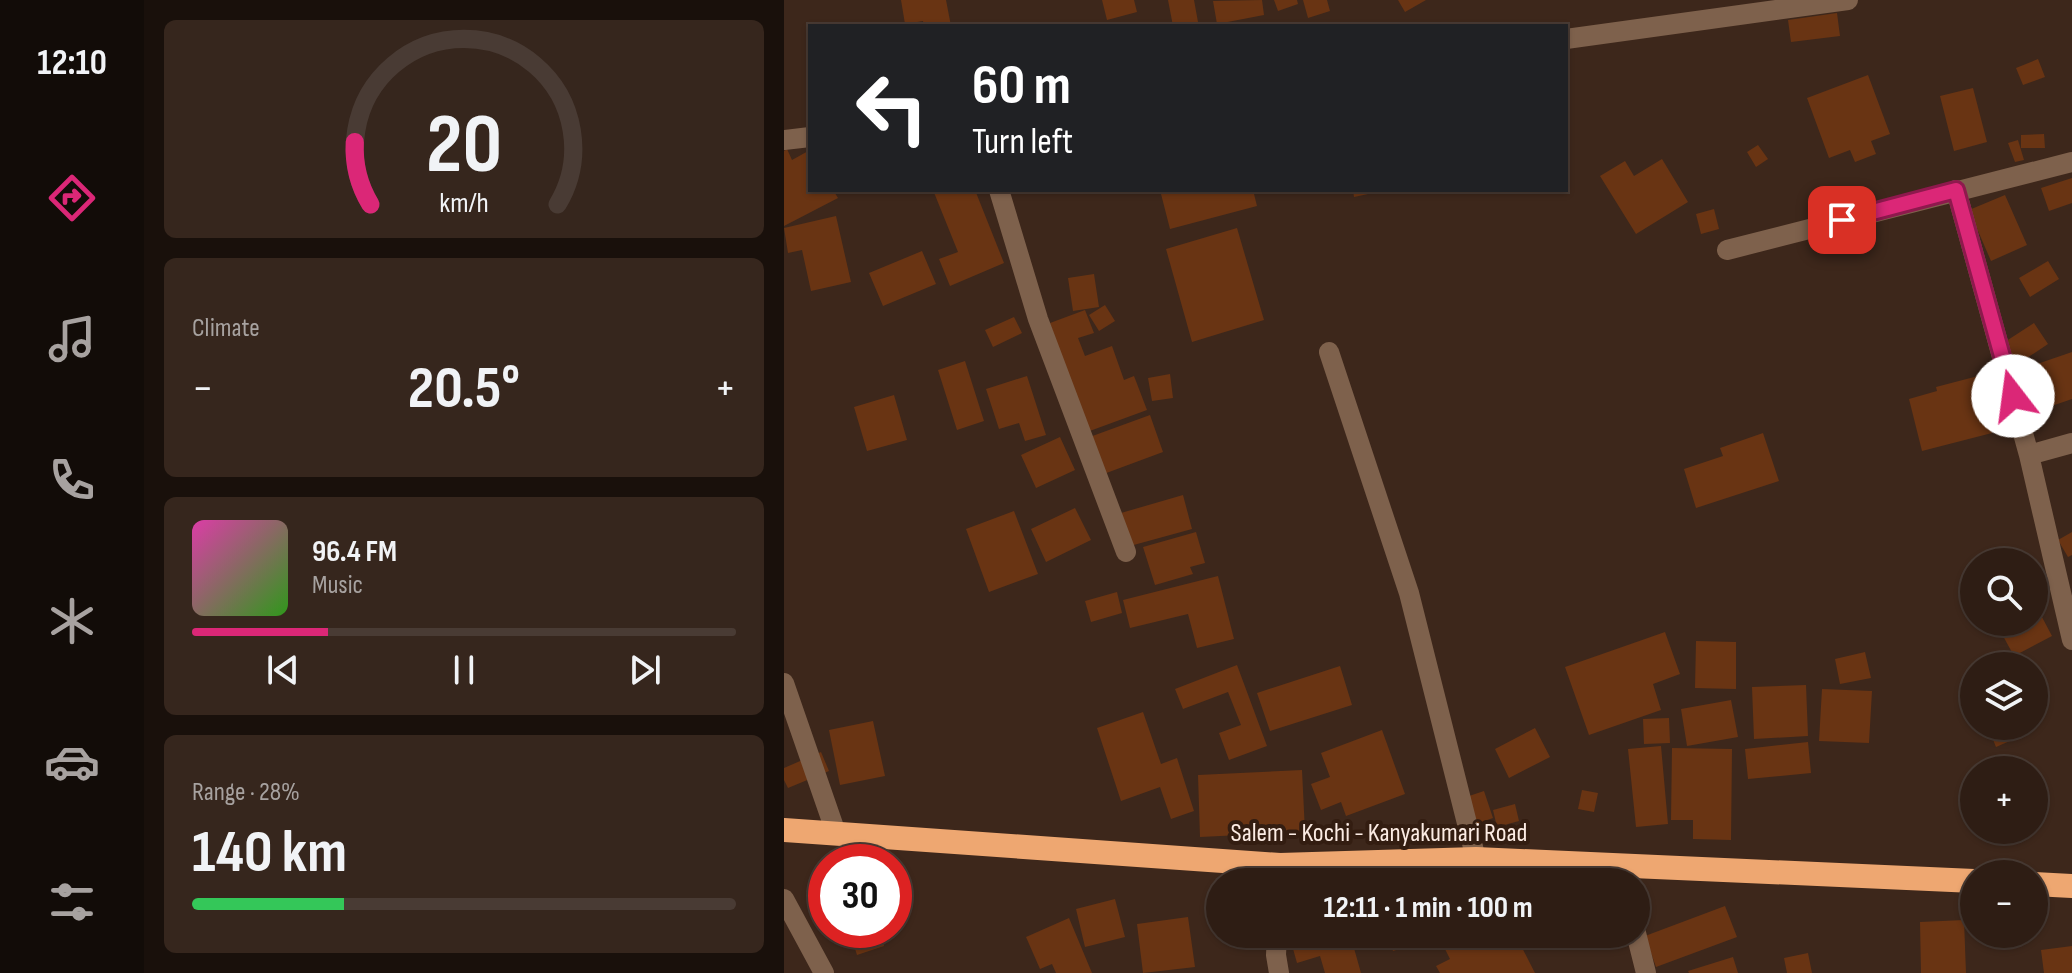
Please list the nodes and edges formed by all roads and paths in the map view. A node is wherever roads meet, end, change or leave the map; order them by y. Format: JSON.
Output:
{"nodes":[{"id":1,"x":1848,"y":0,"type":"edge"},
{"id":2,"x":1568,"y":39,"type":"edge"},
{"id":3,"x":808,"y":137,"type":"edge"},
{"id":4,"x":784,"y":140,"type":"edge"},
{"id":5,"x":2072,"y":162,"type":"edge"},
{"id":6,"x":1956,"y":190,"type":"junction"},
{"id":7,"x":1000,"y":192,"type":"edge"},
{"id":8,"x":1727,"y":250,"type":"dead end"},
{"id":9,"x":1329,"y":352,"type":"dead end"},
{"id":10,"x":2072,"y":443,"type":"edge"},
{"id":11,"x":2029,"y":455,"type":"junction"},
{"id":12,"x":1126,"y":552,"type":"dead end"},
{"id":13,"x":2066,"y":584,"type":"edge"},
{"id":14,"x":2072,"y":640,"type":"edge"},
{"id":15,"x":784,"y":683,"type":"edge"},
{"id":16,"x":784,"y":830,"type":"edge"},
{"id":17,"x":836,"y":833,"type":"junction"},
{"id":18,"x":1476,"y":859,"type":"junction"},
{"id":19,"x":1214,"y":868,"type":"edge"},
{"id":20,"x":1358,"y":868,"type":"edge"},
{"id":21,"x":1569,"y":868,"type":"edge"},
{"id":22,"x":1650,"y":874,"type":"edge"},
{"id":23,"x":1960,"y":881,"type":"edge"},
{"id":24,"x":2048,"y":885,"type":"edge"},
{"id":25,"x":2072,"y":886,"type":"edge"},
{"id":26,"x":784,"y":899,"type":"edge"},
{"id":27,"x":1276,"y":948,"type":"edge"},
{"id":28,"x":1640,"y":948,"type":"edge"},
{"id":29,"x":824,"y":973,"type":"edge"},
{"id":30,"x":1279,"y":973,"type":"edge"},
{"id":31,"x":1646,"y":973,"type":"edge"}],
"edges":[{"from":1,"to":2,"type":"street"},
{"from":3,"to":4,"type":"street"},
{"from":5,"to":6,"type":"street"},
{"from":6,"to":8,"type":"street"},
{"from":6,"to":11,"type":"street"},
{"from":7,"to":12,"type":"street"},
{"from":9,"to":18,"type":"street"},
{"from":10,"to":11,"type":"street"},
{"from":11,"to":13,"type":"street"},
{"from":13,"to":14,"type":"street"},
{"from":15,"to":17,"type":"street"},
{"from":16,"to":17,"type":"highway","name":"Salem - Kochi - Kanyakumari Road"},
{"from":17,"to":19,"type":"highway","name":"Salem - Kochi - Kanyakumari Road"},
{"from":18,"to":20,"type":"highway","name":"Salem - Kochi - Kanyakumari Road"},
{"from":18,"to":21,"type":"highway","name":"Salem - Kochi - Kanyakumari Road"},
{"from":22,"to":23,"type":"highway","name":"Salem - Kochi - Kanyakumari Road"},
{"from":24,"to":25,"type":"highway"},
{"from":26,"to":29,"type":"street"},
{"from":27,"to":30,"type":"street"},
{"from":28,"to":31,"type":"street"}]}
